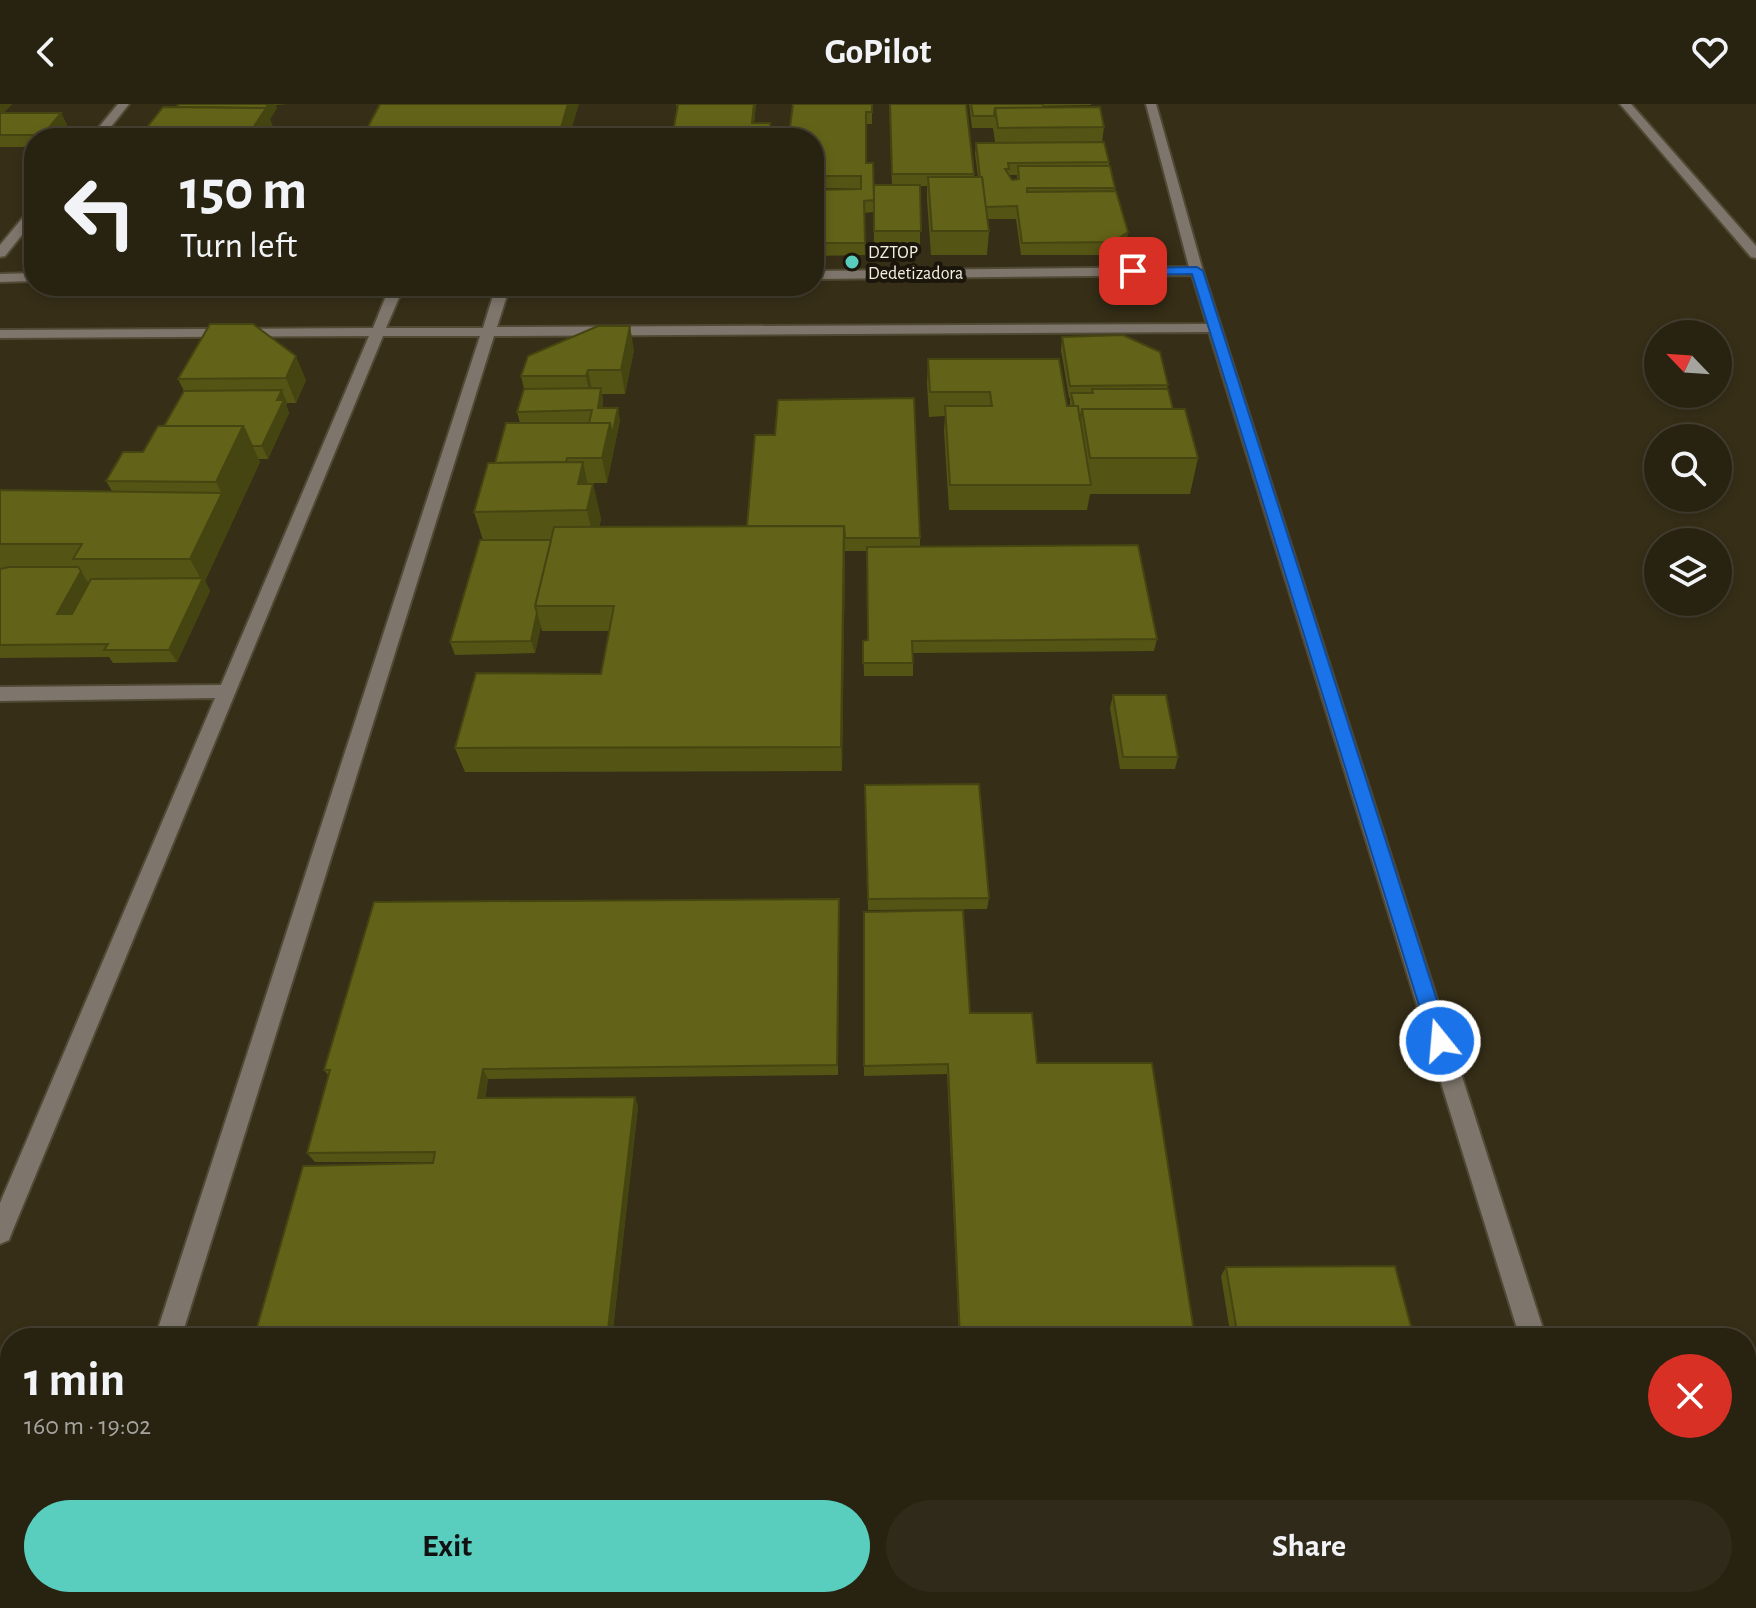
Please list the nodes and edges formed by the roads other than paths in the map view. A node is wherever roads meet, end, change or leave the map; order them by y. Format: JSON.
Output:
{"nodes":[{"id":1,"x":124,"y":104,"type":"edge"},
{"id":2,"x":1151,"y":104,"type":"edge"},
{"id":3,"x":1625,"y":104,"type":"edge"},
{"id":4,"x":104,"y":128,"type":"edge"},
{"id":5,"x":24,"y":224,"type":"edge"},
{"id":6,"x":0,"y":253,"type":"edge"},
{"id":7,"x":1756,"y":254,"type":"edge"},
{"id":8,"x":1197,"y":271,"type":"junction"},
{"id":9,"x":824,"y":275,"type":"edge"},
{"id":10,"x":24,"y":277,"type":"edge"},
{"id":11,"x":0,"y":278,"type":"edge"},
{"id":12,"x":393,"y":296,"type":"edge"},
{"id":13,"x":499,"y":296,"type":"edge"},
{"id":14,"x":1217,"y":328,"type":"junction"},
{"id":15,"x":487,"y":330,"type":"junction"},
{"id":16,"x":379,"y":331,"type":"junction"},
{"id":17,"x":0,"y":334,"type":"edge"},
{"id":18,"x":227,"y":691,"type":"junction"},
{"id":19,"x":0,"y":694,"type":"edge"},
{"id":20,"x":0,"y":1232,"type":"edge"},
{"id":21,"x":171,"y":1328,"type":"edge"},
{"id":22,"x":1530,"y":1328,"type":"edge"}],
"edges":[{"from":1,"to":4,"type":"street"},
{"from":2,"to":8,"type":"street"},
{"from":3,"to":7,"type":"street"},
{"from":5,"to":6,"type":"street"},
{"from":8,"to":9,"type":"street"},
{"from":8,"to":14,"type":"street"},
{"from":10,"to":11,"type":"street"},
{"from":12,"to":16,"type":"street"},
{"from":13,"to":15,"type":"street"},
{"from":14,"to":15,"type":"street"},
{"from":14,"to":22,"type":"street"},
{"from":15,"to":16,"type":"street"},
{"from":15,"to":21,"type":"street"},
{"from":16,"to":17,"type":"street"},
{"from":16,"to":18,"type":"street"},
{"from":18,"to":19,"type":"street"},
{"from":18,"to":20,"type":"street"}]}
